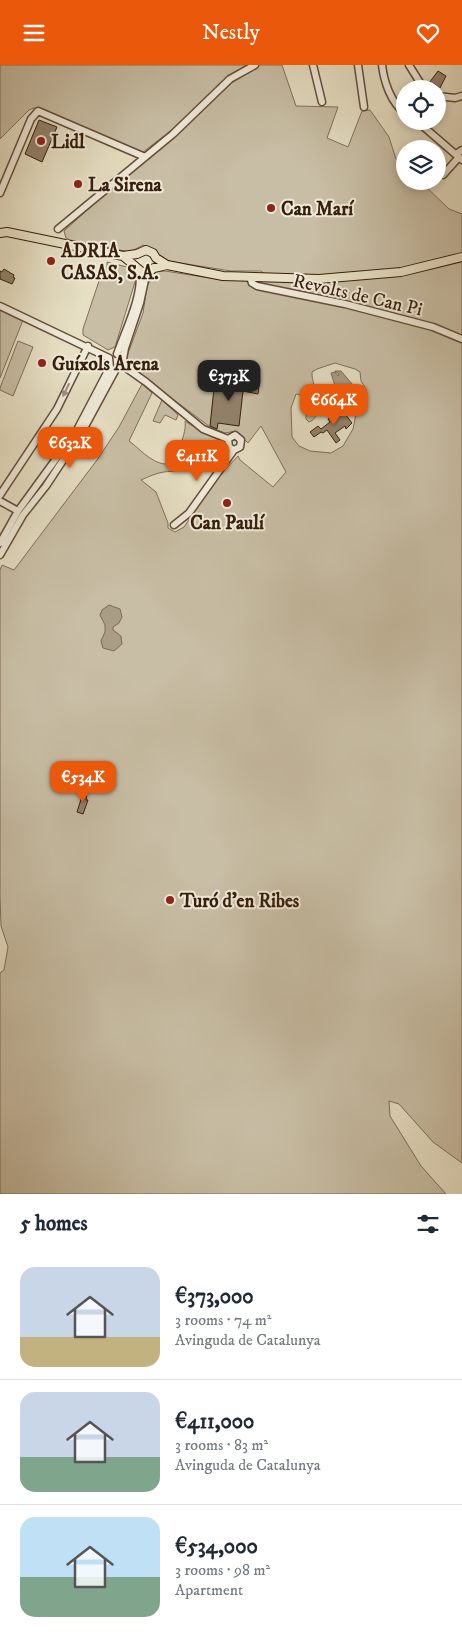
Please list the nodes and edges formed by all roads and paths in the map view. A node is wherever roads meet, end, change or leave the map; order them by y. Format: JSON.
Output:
{"nodes":[{"id":1,"x":255,"y":65,"type":"edge"},
{"id":2,"x":313,"y":65,"type":"edge"},
{"id":3,"x":358,"y":65,"type":"edge"},
{"id":4,"x":382,"y":65,"type":"edge"},
{"id":5,"x":409,"y":65,"type":"edge"},
{"id":6,"x":418,"y":80,"type":"edge"},
{"id":7,"x":462,"y":96,"type":"edge"},
{"id":8,"x":446,"y":97,"type":"edge"},
{"id":9,"x":322,"y":102,"type":"dead end"},
{"id":10,"x":396,"y":105,"type":"edge"},
{"id":11,"x":364,"y":107,"type":"dead end"},
{"id":12,"x":428,"y":130,"type":"edge"},
{"id":13,"x":462,"y":150,"type":"edge"},
{"id":14,"x":145,"y":157,"type":"junction"},
{"id":15,"x":459,"y":157,"type":"edge"},
{"id":16,"x":446,"y":172,"type":"edge"},
{"id":17,"x":0,"y":193,"type":"edge"},
{"id":18,"x":58,"y":229,"type":"dead end"},
{"id":19,"x":2,"y":231,"type":"edge"},
{"id":20,"x":137,"y":254,"type":"junction"},
{"id":21,"x":123,"y":256,"type":"junction"},
{"id":22,"x":462,"y":257,"type":"edge"},
{"id":23,"x":156,"y":259,"type":"junction"},
{"id":24,"x":166,"y":265,"type":"junction"},
{"id":25,"x":137,"y":267,"type":"junction"},
{"id":26,"x":151,"y":270,"type":"junction"},
{"id":27,"x":250,"y":277,"type":"junction"},
{"id":28,"x":0,"y":305,"type":"edge"},
{"id":29,"x":462,"y":339,"type":"edge"},
{"id":30,"x":88,"y":346,"type":"junction"},
{"id":31,"x":118,"y":363,"type":"junction"},
{"id":32,"x":228,"y":439,"type":"junction"},
{"id":33,"x":234,"y":450,"type":"junction"},
{"id":34,"x":0,"y":495,"type":"edge"},
{"id":35,"x":0,"y":501,"type":"edge"},
{"id":36,"x":18,"y":511,"type":"junction"},
{"id":37,"x":174,"y":525,"type":"dead end"},
{"id":38,"x":0,"y":543,"type":"edge"},
{"id":39,"x":0,"y":555,"type":"edge"}],
"edges":[{"from":1,"to":14,"type":"street"},
{"from":2,"to":9,"type":"street"},
{"from":3,"to":11,"type":"street"},
{"from":4,"to":10,"type":"street"},
{"from":5,"to":6,"type":"street"},
{"from":7,"to":8,"type":"street"},
{"from":12,"to":15,"type":"street"},
{"from":13,"to":15,"type":"street"},
{"from":14,"to":17,"type":"street"},
{"from":14,"to":18,"type":"street"},
{"from":15,"to":16,"type":"street"},
{"from":19,"to":21,"type":"main road"},
{"from":20,"to":21,"type":"main road"},
{"from":20,"to":23,"type":"main road"},
{"from":20,"to":25,"type":"main road"},
{"from":21,"to":25,"type":"main road"},
{"from":22,"to":27,"type":"main road"},
{"from":23,"to":24,"type":"main road"},
{"from":23,"to":26,"type":"main road"},
{"from":24,"to":26,"type":"main road"},
{"from":24,"to":27,"type":"main road"},
{"from":25,"to":26,"type":"main road"},
{"from":25,"to":31,"type":"street"},
{"from":26,"to":31,"type":"street"},
{"from":27,"to":29,"type":"street","name":"Revolts de Can Pi"},
{"from":28,"to":30,"type":"street"},
{"from":30,"to":31,"type":"street"},
{"from":30,"to":34,"type":"street","one_way":true},
{"from":31,"to":32,"type":"street"},
{"from":31,"to":36,"type":"street"},
{"from":31,"to":39,"type":"street"},
{"from":32,"to":33,"type":"street"},
{"from":32,"to":33,"type":"street"},
{"from":33,"to":37,"type":"street"},
{"from":35,"to":36,"type":"street"},
{"from":36,"to":38,"type":"street"}]}
